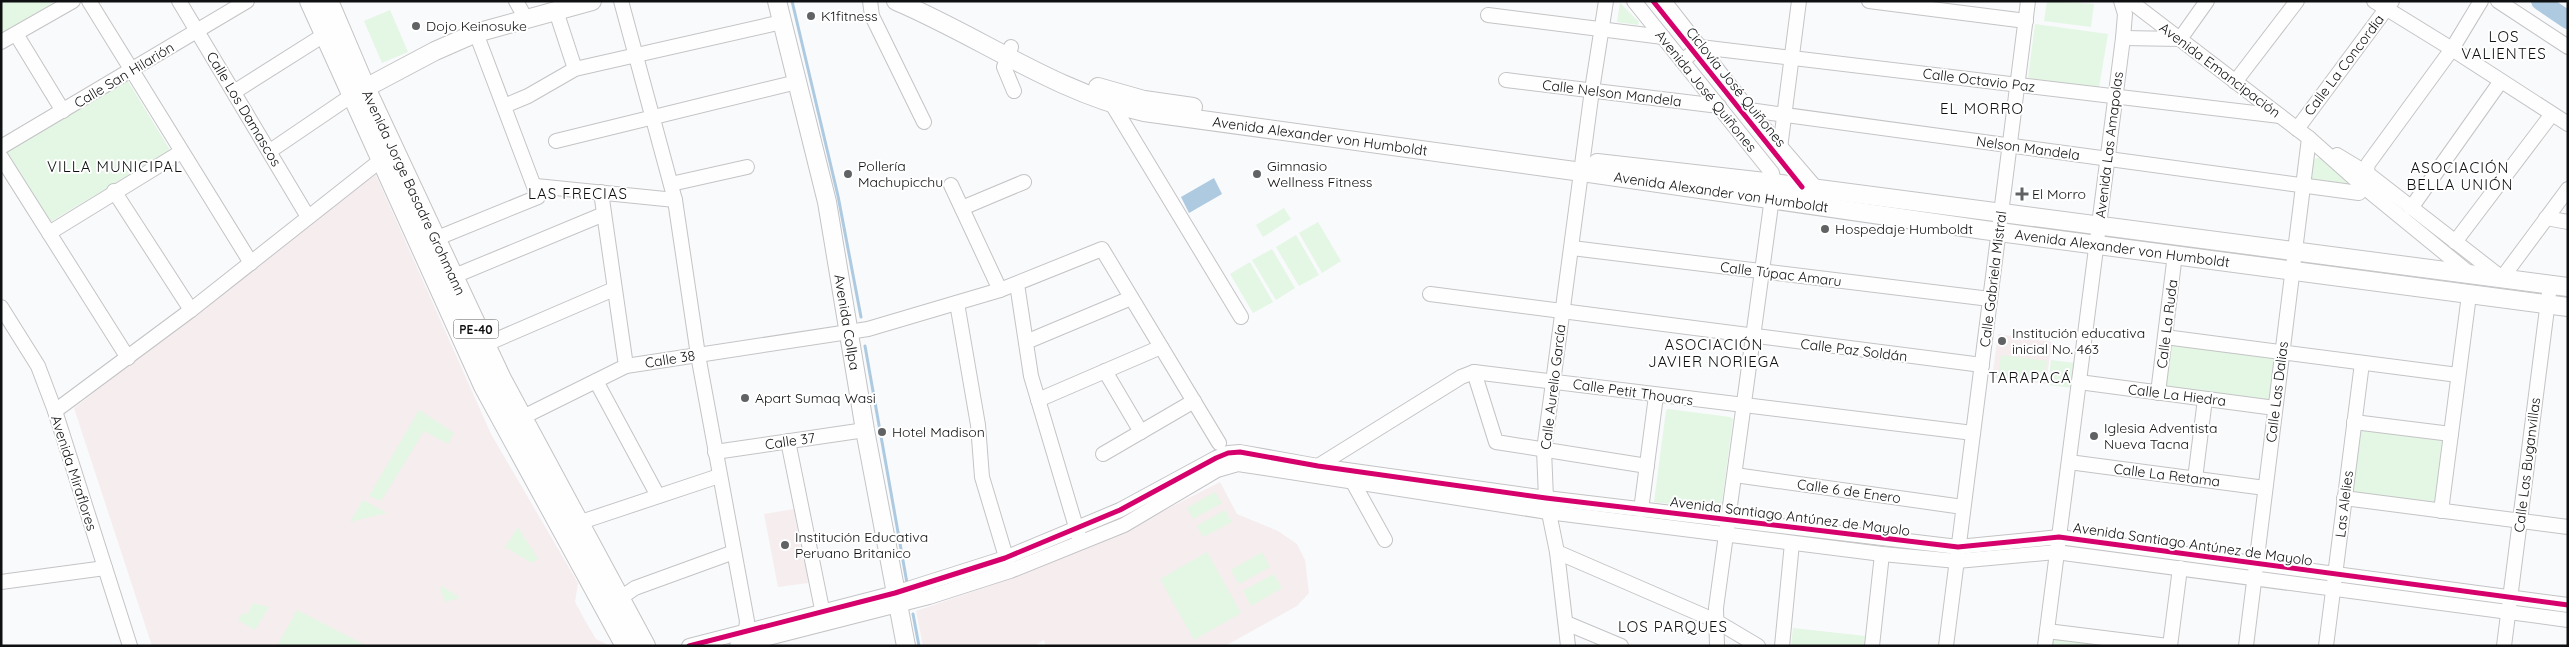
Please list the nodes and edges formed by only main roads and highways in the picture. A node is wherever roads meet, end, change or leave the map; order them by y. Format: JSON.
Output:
{"nodes":[{"id":1,"x":310,"y":1,"type":"edge"},
{"id":2,"x":328,"y":1,"type":"edge"},
{"id":3,"x":592,"y":1,"type":"edge"},
{"id":4,"x":777,"y":1,"type":"edge"},
{"id":5,"x":896,"y":1,"type":"edge"},
{"id":6,"x":917,"y":1,"type":"edge"},
{"id":7,"x":1009,"y":52,"type":"junction"},
{"id":8,"x":358,"y":92,"type":"junction"},
{"id":9,"x":1583,"y":166,"type":"junction"},
{"id":10,"x":2568,"y":287,"type":"edge"},
{"id":11,"x":2568,"y":307,"type":"edge"},
{"id":12,"x":513,"y":422,"type":"junction"},
{"id":13,"x":612,"y":604,"type":"junction"},
{"id":14,"x":626,"y":646,"type":"edge"},
{"id":15,"x":645,"y":646,"type":"edge"},
{"id":16,"x":906,"y":646,"type":"edge"}],
"edges":[{"from":1,"to":8,"type":"highway","name":"Avenida Jorge Basadre Grohmann","number":"PE-40"},
{"from":2,"to":8,"type":"highway","name":"Avenida Jorge Basadre Grohmann","number":"PE-40"},
{"from":3,"to":8,"type":"main road"},
{"from":4,"to":16,"type":"main road","name":"Avenida Collpa"},
{"from":5,"to":7,"type":"main road","name":"Avenida Alexander von Humboldt"},
{"from":6,"to":7,"type":"main road","name":"Avenida Alexander von Humboldt"},
{"from":7,"to":9,"type":"main road","name":"Avenida Alexander von Humboldt"},
{"from":8,"to":12,"type":"highway","name":"Avenida Jorge Basadre Grohmann","number":"PE-40"},
{"from":8,"to":12,"type":"highway","name":"Avenida Jorge Basadre Grohmann","number":"PE-40"},
{"from":9,"to":10,"type":"main road","name":"Avenida Alexander von Humboldt"},
{"from":9,"to":11,"type":"main road","name":"Avenida Alexander von Humboldt"},
{"from":12,"to":13,"type":"highway","name":"Avenida Jorge Basadre Grohmann","number":"PE-40"},
{"from":12,"to":13,"type":"highway","name":"Avenida Jorge Basadre Grohmann","number":"PE-40"},
{"from":13,"to":14,"type":"highway","name":"Avenida Jorge Basadre Grohmann","number":"PE-40"},
{"from":13,"to":15,"type":"highway","name":"Avenida Jorge Basadre Grohmann","number":"PE-40"}]}
